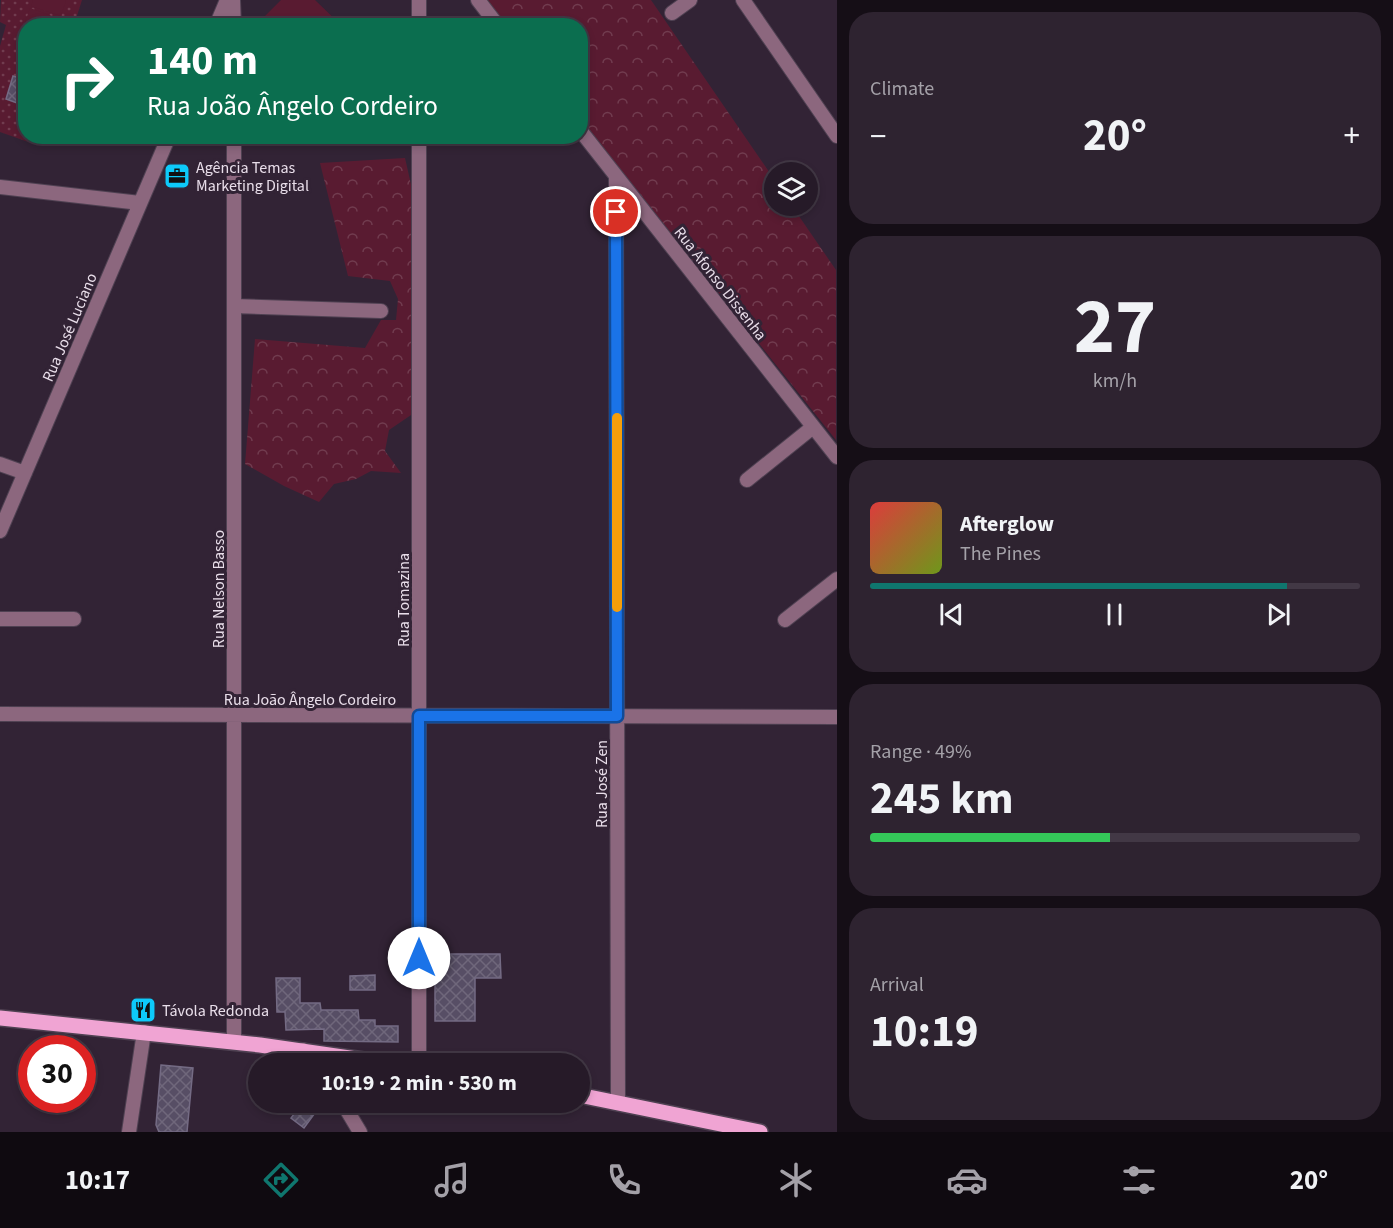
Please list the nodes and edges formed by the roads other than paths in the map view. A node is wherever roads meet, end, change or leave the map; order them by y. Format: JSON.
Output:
{"nodes":[{"id":1,"x":227,"y":0,"type":"edge"},
{"id":2,"x":233,"y":0,"type":"edge"},
{"id":3,"x":419,"y":0,"type":"edge"},
{"id":4,"x":478,"y":0,"type":"edge"},
{"id":5,"x":690,"y":0,"type":"edge"},
{"id":6,"x":743,"y":0,"type":"edge"},
{"id":7,"x":672,"y":13,"type":"dead end"},
{"id":8,"x":219,"y":18,"type":"edge"},
{"id":9,"x":234,"y":18,"type":"edge"},
{"id":10,"x":419,"y":18,"type":"edge"},
{"id":11,"x":492,"y":18,"type":"edge"},
{"id":12,"x":837,"y":136,"type":"edge"},
{"id":13,"x":588,"y":140,"type":"edge"},
{"id":14,"x":166,"y":144,"type":"edge"},
{"id":15,"x":234,"y":144,"type":"edge"},
{"id":16,"x":419,"y":144,"type":"edge"},
{"id":17,"x":616,"y":176,"type":"junction"},
{"id":18,"x":0,"y":187,"type":"edge"},
{"id":19,"x":140,"y":203,"type":"junction"},
{"id":20,"x":234,"y":306,"type":"junction"},
{"id":21,"x":381,"y":311,"type":"dead end"},
{"id":22,"x":813,"y":427,"type":"junction"},
{"id":23,"x":837,"y":457,"type":"edge"},
{"id":24,"x":0,"y":464,"type":"edge"},
{"id":25,"x":24,"y":473,"type":"junction"},
{"id":26,"x":747,"y":480,"type":"dead end"},
{"id":27,"x":0,"y":531,"type":"edge"},
{"id":28,"x":837,"y":579,"type":"edge"},
{"id":29,"x":0,"y":619,"type":"edge"},
{"id":30,"x":74,"y":619,"type":"dead end"},
{"id":31,"x":785,"y":620,"type":"dead end"},
{"id":32,"x":0,"y":714,"type":"edge"},
{"id":33,"x":234,"y":715,"type":"junction"},
{"id":34,"x":419,"y":716,"type":"junction"},
{"id":35,"x":617,"y":716,"type":"junction"},
{"id":36,"x":837,"y":717,"type":"edge"},
{"id":37,"x":0,"y":1018,"type":"edge"},
{"id":38,"x":144,"y":1032,"type":"junction"},
{"id":39,"x":234,"y":1042,"type":"junction"},
{"id":40,"x":303,"y":1050,"type":"junction"},
{"id":41,"x":305,"y":1053,"type":"edge"},
{"id":42,"x":322,"y":1053,"type":"edge"},
{"id":43,"x":419,"y":1053,"type":"edge"},
{"id":44,"x":590,"y":1097,"type":"edge"},
{"id":45,"x":618,"y":1103,"type":"junction"},
{"id":46,"x":349,"y":1113,"type":"edge"},
{"id":47,"x":722,"y":1128,"type":"edge"},
{"id":48,"x":129,"y":1132,"type":"edge"},
{"id":49,"x":360,"y":1132,"type":"edge"},
{"id":50,"x":760,"y":1132,"type":"edge"}],
"edges":[{"from":1,"to":8,"type":"street"},
{"from":2,"to":9,"type":"street"},
{"from":3,"to":10,"type":"street"},
{"from":4,"to":11,"type":"street"},
{"from":5,"to":7,"type":"street"},
{"from":6,"to":12,"type":"street"},
{"from":13,"to":17,"type":"street","name":"Rua Afonso Dissenha"},
{"from":14,"to":19,"type":"street","name":"Rua José Luciano"},
{"from":15,"to":20,"type":"street","name":"Rua Nelson Basso"},
{"from":16,"to":34,"type":"street","name":"Rua Tomazina"},
{"from":17,"to":22,"type":"street","name":"Rua Afonso Dissenha"},
{"from":17,"to":35,"type":"street","name":"Rua José Zen"},
{"from":18,"to":19,"type":"street"},
{"from":19,"to":25,"type":"street","name":"Rua José Luciano"},
{"from":20,"to":21,"type":"street"},
{"from":20,"to":33,"type":"street","name":"Rua Nelson Basso"},
{"from":22,"to":23,"type":"street","name":"Rua Afonso Dissenha"},
{"from":22,"to":26,"type":"street"},
{"from":24,"to":25,"type":"street"},
{"from":25,"to":27,"type":"street","name":"Rua José Luciano"},
{"from":28,"to":31,"type":"street"},
{"from":29,"to":30,"type":"street"},
{"from":32,"to":33,"type":"street","name":"Rua João Ângelo Cordeiro"},
{"from":33,"to":34,"type":"street","name":"Rua João Ângelo Cordeiro"},
{"from":33,"to":39,"type":"street","name":"Rua Nelson Basso"},
{"from":34,"to":35,"type":"street","name":"Rua João Ângelo Cordeiro"},
{"from":34,"to":43,"type":"street","name":"Rua Tomazina"},
{"from":35,"to":36,"type":"street","name":"Rua João Ângelo Cordeiro"},
{"from":35,"to":45,"type":"street","name":"Rua José Zen"},
{"from":37,"to":38,"type":"main road"},
{"from":38,"to":39,"type":"main road"},
{"from":38,"to":48,"type":"street"},
{"from":39,"to":40,"type":"main road"},
{"from":40,"to":41,"type":"street"},
{"from":40,"to":42,"type":"main road"},
{"from":44,"to":45,"type":"main road"},
{"from":45,"to":47,"type":"main road"},
{"from":46,"to":49,"type":"street"},
{"from":47,"to":50,"type":"main road"}]}
